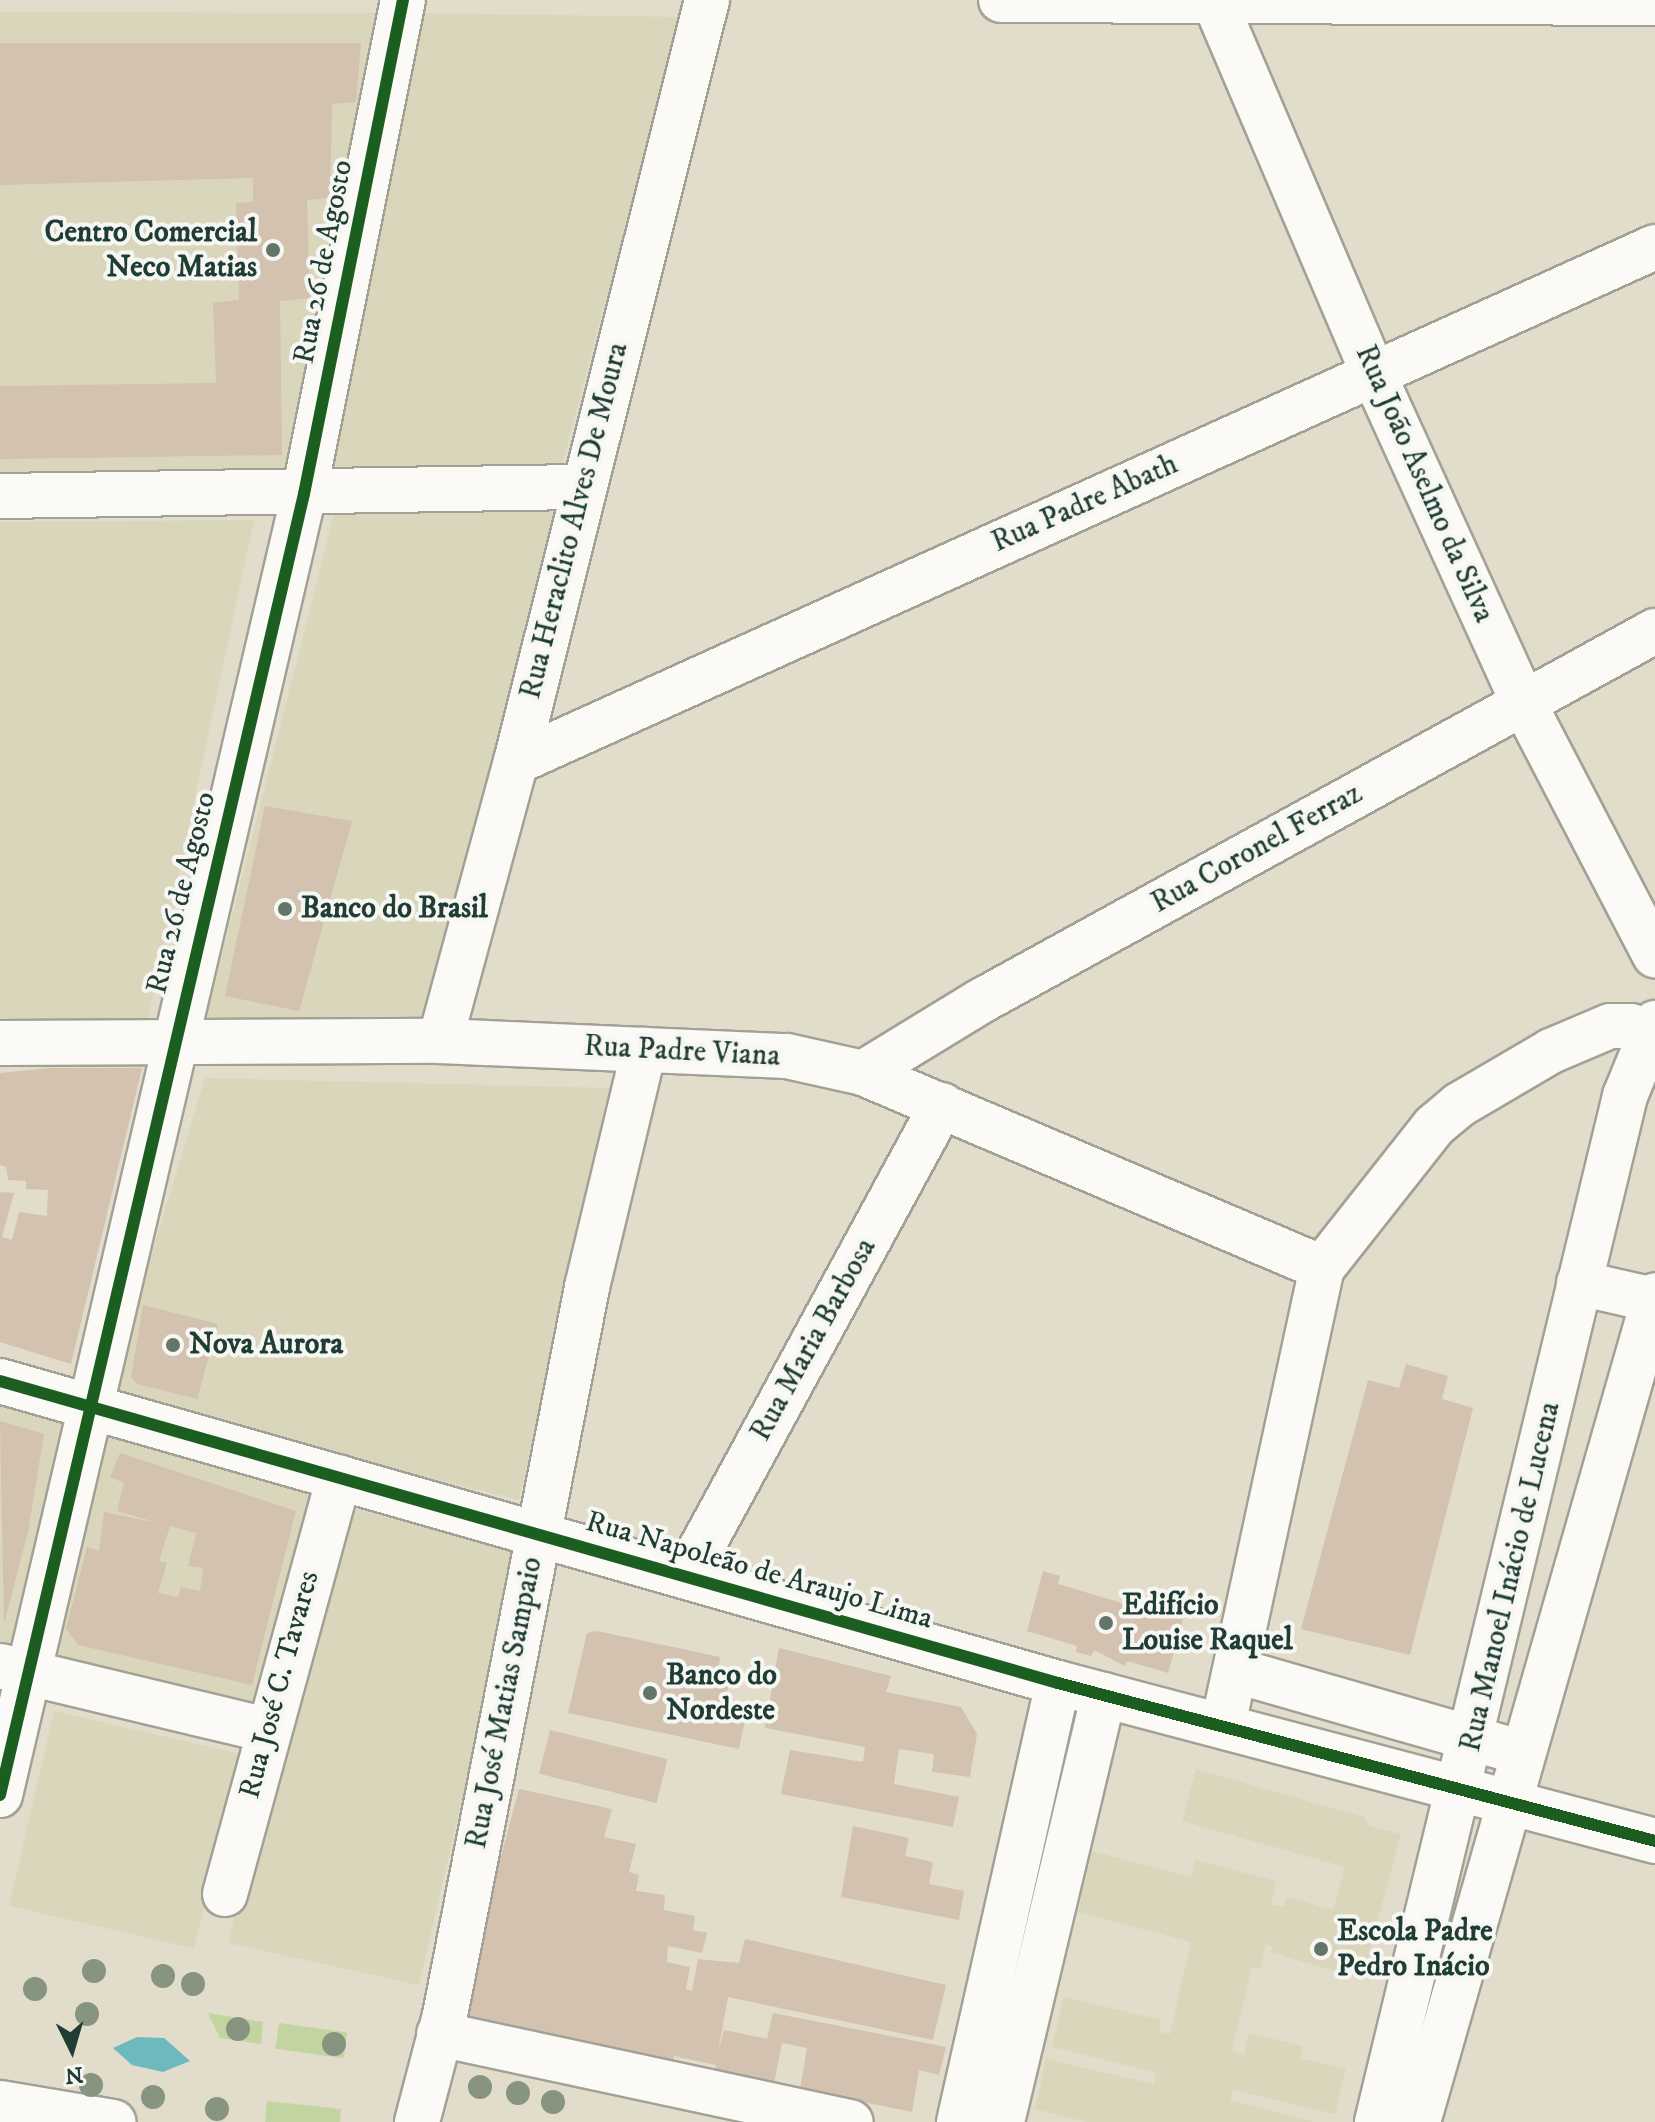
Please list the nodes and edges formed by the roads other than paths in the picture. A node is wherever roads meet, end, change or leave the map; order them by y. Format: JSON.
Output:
{"nodes":[{"id":1,"x":403,"y":0,"type":"edge"},
{"id":2,"x":707,"y":0,"type":"edge"},
{"id":3,"x":1001,"y":0,"type":"edge"},
{"id":4,"x":1214,"y":2,"type":"edge"},
{"id":5,"x":1517,"y":2,"type":"edge"},
{"id":6,"x":1655,"y":3,"type":"edge"},
{"id":7,"x":1655,"y":247,"type":"edge"},
{"id":8,"x":1373,"y":373,"type":"junction"},
{"id":9,"x":581,"y":487,"type":"junction"},
{"id":10,"x":304,"y":494,"type":"junction"},
{"id":11,"x":0,"y":496,"type":"edge"},
{"id":12,"x":1655,"y":631,"type":"edge"},
{"id":13,"x":1522,"y":700,"type":"junction"},
{"id":14,"x":516,"y":762,"type":"junction"},
{"id":15,"x":1655,"y":955,"type":"edge"},
{"id":16,"x":1653,"y":1031,"type":"edge"},
{"id":17,"x":440,"y":1041,"type":"junction"},
{"id":18,"x":0,"y":1043,"type":"edge"},
{"id":19,"x":172,"y":1045,"type":"junction"},
{"id":20,"x":644,"y":1050,"type":"junction"},
{"id":21,"x":863,"y":1073,"type":"junction"},
{"id":22,"x":1640,"y":1096,"type":"edge"},
{"id":23,"x":942,"y":1105,"type":"junction"},
{"id":24,"x":1322,"y":1268,"type":"junction"},
{"id":25,"x":1579,"y":1283,"type":"junction"},
{"id":26,"x":1654,"y":1297,"type":"edge"},
{"id":27,"x":0,"y":1381,"type":"edge"},
{"id":28,"x":88,"y":1407,"type":"junction"},
{"id":29,"x":1539,"y":1461,"type":"junction"},
{"id":30,"x":1604,"y":1473,"type":"junction"},
{"id":31,"x":339,"y":1477,"type":"junction"},
{"id":32,"x":537,"y":1536,"type":"junction"},
{"id":33,"x":686,"y":1576,"type":"junction"},
{"id":34,"x":13,"y":1669,"type":"edge"},
{"id":35,"x":1237,"y":1671,"type":"junction"},
{"id":36,"x":1058,"y":1683,"type":"junction"},
{"id":37,"x":1104,"y":1695,"type":"junction"},
{"id":38,"x":1223,"y":1725,"type":"junction"},
{"id":39,"x":266,"y":1730,"type":"junction"},
{"id":40,"x":1472,"y":1742,"type":"junction"},
{"id":41,"x":1520,"y":1752,"type":"junction"},
{"id":42,"x":1460,"y":1788,"type":"junction"},
{"id":43,"x":0,"y":1795,"type":"edge"},
{"id":44,"x":1507,"y":1800,"type":"junction"},
{"id":45,"x":1655,"y":1841,"type":"edge"},
{"id":46,"x":225,"y":1894,"type":"dead end"},
{"id":47,"x":439,"y":2034,"type":"junction"},
{"id":48,"x":0,"y":2103,"type":"edge"},
{"id":49,"x":113,"y":2122,"type":"edge"},
{"id":50,"x":417,"y":2122,"type":"edge"},
{"id":51,"x":851,"y":2122,"type":"edge"},
{"id":52,"x":959,"y":2122,"type":"edge"},
{"id":53,"x":1002,"y":2122,"type":"edge"},
{"id":54,"x":1377,"y":2122,"type":"edge"},
{"id":55,"x":1418,"y":2122,"type":"edge"}],
"edges":[{"from":1,"to":10,"type":"street","name":"Rua 26 de Agosto"},
{"from":2,"to":9,"type":"street","name":"Rua Heraclito Alves De Moura"},
{"from":3,"to":4,"type":"street"},
{"from":4,"to":5,"type":"street"},
{"from":4,"to":8,"type":"street","name":"Rua João Aselmo da Silva"},
{"from":5,"to":6,"type":"street"},
{"from":7,"to":8,"type":"street","name":"Rua Padre Abath"},
{"from":8,"to":13,"type":"street","name":"Rua João Aselmo da Silva"},
{"from":8,"to":14,"type":"street","name":"Rua Padre Abath"},
{"from":9,"to":10,"type":"street"},
{"from":9,"to":14,"type":"street","name":"Rua Heraclito Alves De Moura"},
{"from":10,"to":11,"type":"street"},
{"from":10,"to":19,"type":"street","name":"Rua 26 de Agosto"},
{"from":12,"to":13,"type":"street","name":"Rua Coronel Ferraz"},
{"from":13,"to":15,"type":"street","name":"Rua João Aselmo da Silva"},
{"from":13,"to":21,"type":"street","name":"Rua Coronel Ferraz"},
{"from":14,"to":17,"type":"street","name":"Rua Heraclito Alves De Moura"},
{"from":16,"to":22,"type":"street","name":"Rua Manoel Inácio de Lucena"},
{"from":16,"to":24,"type":"street"},
{"from":17,"to":19,"type":"street","name":"Rua Padre Viana"},
{"from":17,"to":20,"type":"street","name":"Rua Padre Viana"},
{"from":18,"to":19,"type":"street","name":"Rua Padre Viana"},
{"from":19,"to":28,"type":"street","name":"Rua 26 de Agosto"},
{"from":20,"to":21,"type":"street","name":"Rua Padre Viana"},
{"from":20,"to":32,"type":"street","name":"Rua José Matias Sampaio"},
{"from":21,"to":23,"type":"street","name":"Rua Padre Viana"},
{"from":22,"to":25,"type":"street","name":"Rua Manoel Inácio de Lucena"},
{"from":23,"to":24,"type":"street","name":"Rua Padre Viana"},
{"from":23,"to":33,"type":"street","name":"Rua Maria Barbosa"},
{"from":24,"to":35,"type":"street"},
{"from":25,"to":26,"type":"street"},
{"from":25,"to":29,"type":"street","name":"Rua Manoel Inácio de Lucena"},
{"from":26,"to":30,"type":"street","name":"Rua Manoel Inácio de Lucena"},
{"from":27,"to":28,"type":"street","name":"Rua Napoleão de Araujo Lima"},
{"from":28,"to":31,"type":"street","name":"Rua Napoleão de Araujo Lima"},
{"from":28,"to":34,"type":"street","name":"Rua 26 de Agosto"},
{"from":29,"to":30,"type":"street"},
{"from":29,"to":40,"type":"street","name":"Rua Manoel Inácio de Lucena"},
{"from":30,"to":41,"type":"street","name":"Rua Manoel Inácio de Lucena"},
{"from":31,"to":32,"type":"street","name":"Rua Napoleão de Araujo Lima"},
{"from":31,"to":39,"type":"street","name":"Rua José C. Tavares"},
{"from":32,"to":33,"type":"street","name":"Rua Napoleão de Araujo Lima"},
{"from":32,"to":47,"type":"street","name":"Rua José Matias Sampaio"},
{"from":33,"to":36,"type":"street","name":"Rua Napoleão de Araujo Lima"},
{"from":34,"to":39,"type":"street"},
{"from":34,"to":43,"type":"street","name":"Rua 26 de Agosto"},
{"from":35,"to":38,"type":"street"},
{"from":35,"to":40,"type":"street"},
{"from":36,"to":37,"type":"street","name":"Rua Napoleão de Araujo Lima"},
{"from":36,"to":52,"type":"street"},
{"from":37,"to":38,"type":"street","name":"Rua Napoleão de Araujo Lima"},
{"from":37,"to":53,"type":"street"},
{"from":38,"to":42,"type":"street","name":"Rua Napoleão de Araujo Lima"},
{"from":39,"to":46,"type":"street","name":"Rua José C. Tavares"},
{"from":40,"to":41,"type":"street"},
{"from":40,"to":42,"type":"street","name":"Rua Manoel Inácio de Lucena"},
{"from":41,"to":44,"type":"street","name":"Rua Manoel Inácio de Lucena"},
{"from":42,"to":44,"type":"street","name":"Rua Napoleão de Araujo Lima"},
{"from":42,"to":54,"type":"street","name":"Rua Manoel Inácio de Lucena"},
{"from":44,"to":45,"type":"street","name":"Rua Napoleão de Araujo Lima"},
{"from":44,"to":55,"type":"street","name":"Rua Manoel Inácio de Lucena"},
{"from":47,"to":50,"type":"street","name":"Rua José Matias Sampaio"},
{"from":47,"to":51,"type":"street"},
{"from":48,"to":49,"type":"street"}]}
